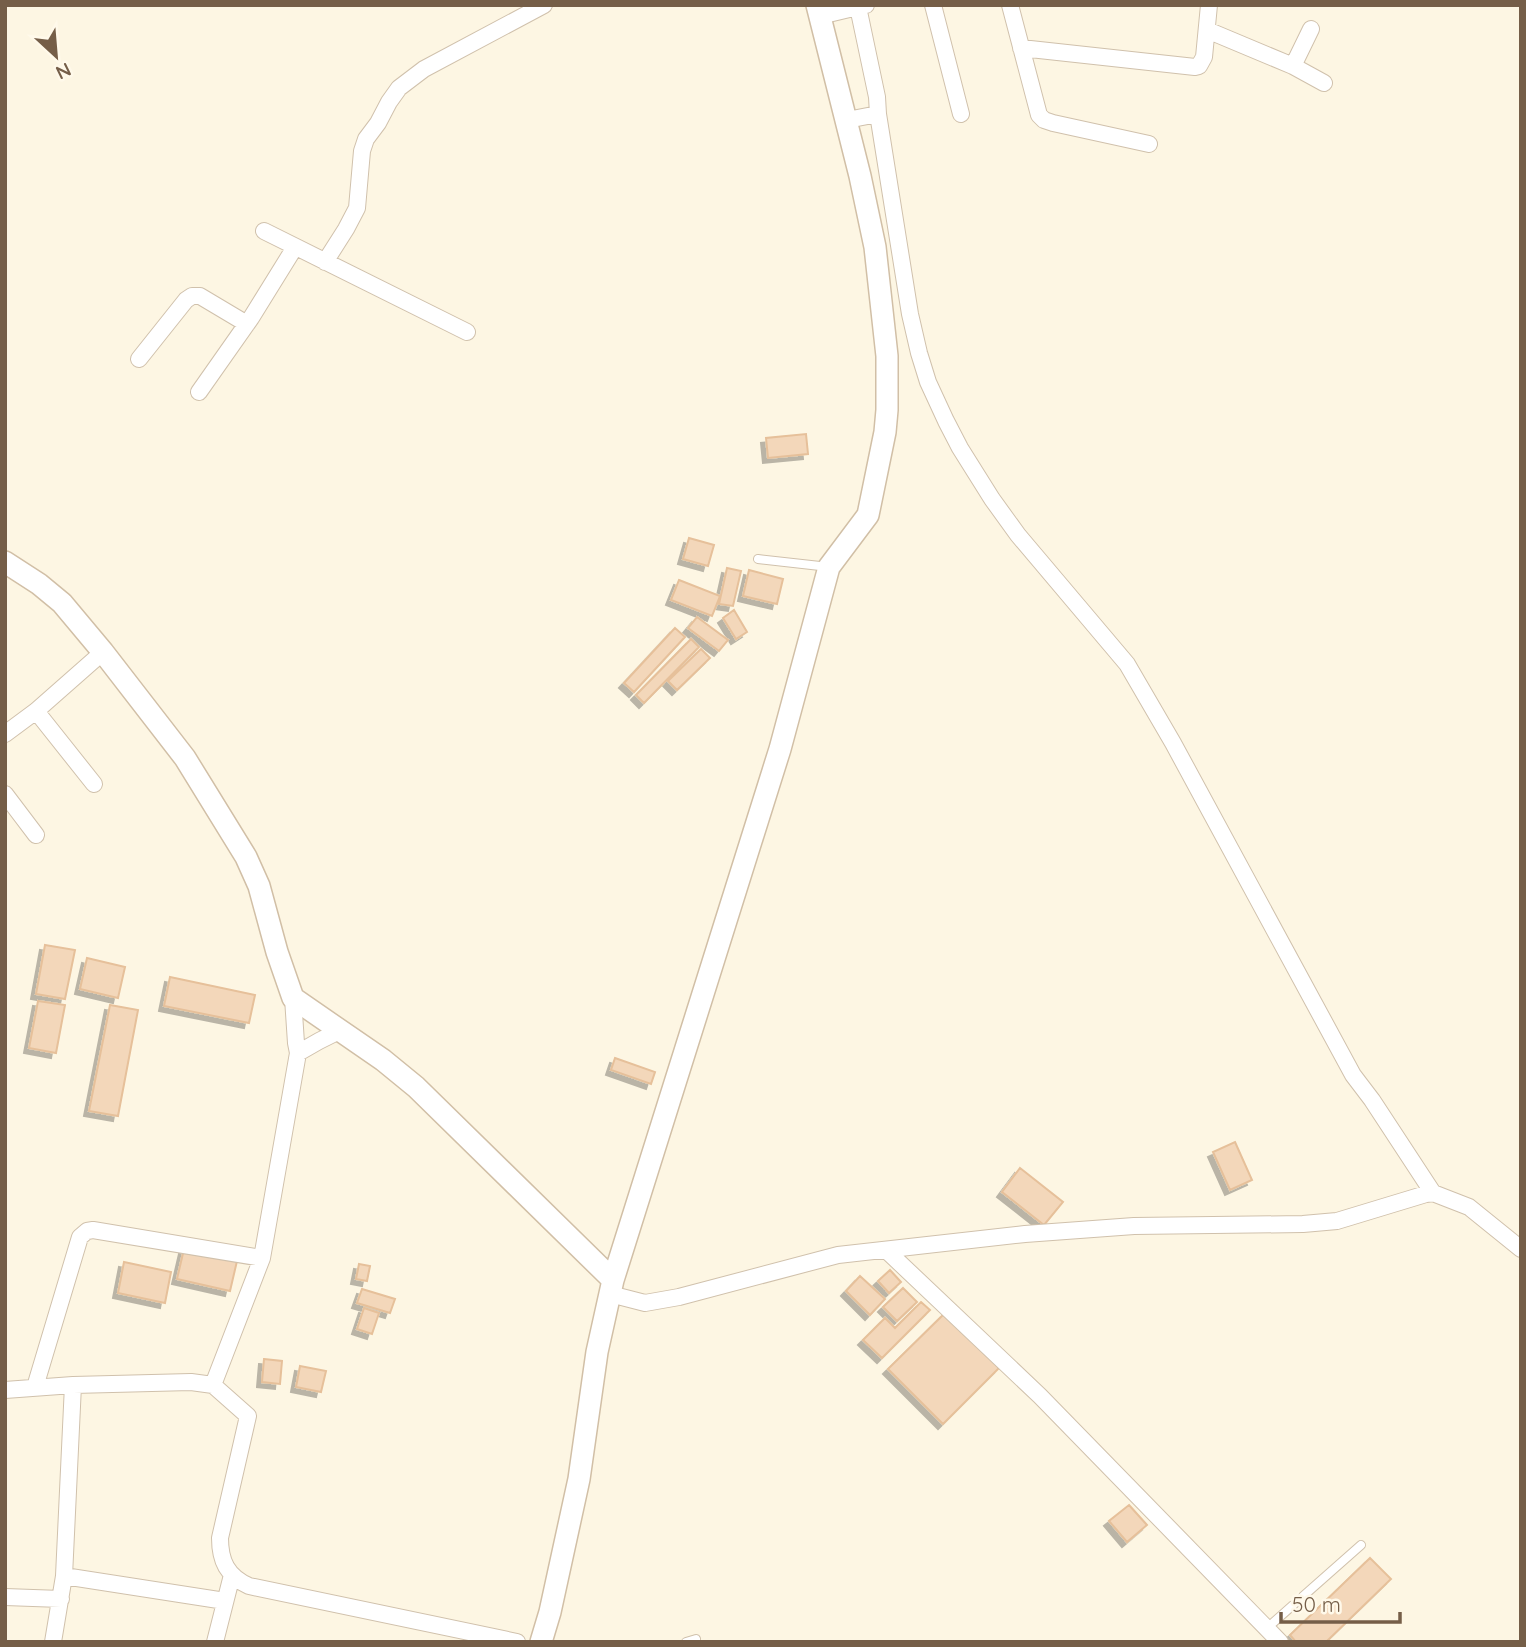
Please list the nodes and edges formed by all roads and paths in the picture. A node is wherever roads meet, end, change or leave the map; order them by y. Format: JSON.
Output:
{"nodes":[{"id":1,"x":544,"y":5,"type":"edge"},
{"id":2,"x":933,"y":5,"type":"edge"},
{"id":3,"x":1010,"y":5,"type":"edge"},
{"id":4,"x":1209,"y":5,"type":"edge"},
{"id":5,"x":862,"y":6,"type":"edge"},
{"id":6,"x":819,"y":11,"type":"edge"},
{"id":7,"x":1311,"y":29,"type":"dead end"},
{"id":8,"x":1207,"y":30,"type":"junction"},
{"id":9,"x":1021,"y":48,"type":"junction"},
{"id":10,"x":1293,"y":66,"type":"junction"},
{"id":11,"x":1324,"y":83,"type":"dead end"},
{"id":12,"x":878,"y":114,"type":"junction"},
{"id":13,"x":961,"y":114,"type":"dead end"},
{"id":14,"x":847,"y":120,"type":"junction"},
{"id":15,"x":1149,"y":144,"type":"dead end"},
{"id":16,"x":264,"y":231,"type":"dead end"},
{"id":17,"x":295,"y":247,"type":"junction"},
{"id":18,"x":325,"y":262,"type":"junction"},
{"id":19,"x":247,"y":324,"type":"junction"},
{"id":20,"x":467,"y":332,"type":"dead end"},
{"id":21,"x":139,"y":359,"type":"dead end"},
{"id":22,"x":199,"y":392,"type":"dead end"},
{"id":23,"x":758,"y":559,"type":"dead end"},
{"id":24,"x":5,"y":562,"type":"edge"},
{"id":25,"x":829,"y":567,"type":"junction"},
{"id":26,"x":103,"y":652,"type":"junction"},
{"id":27,"x":36,"y":711,"type":"junction"},
{"id":28,"x":5,"y":734,"type":"edge"},
{"id":29,"x":94,"y":784,"type":"dead end"},
{"id":30,"x":5,"y":794,"type":"edge"},
{"id":31,"x":36,"y":835,"type":"dead end"},
{"id":32,"x":293,"y":998,"type":"junction"},
{"id":33,"x":341,"y":1030,"type":"junction"},
{"id":34,"x":298,"y":1054,"type":"junction"},
{"id":35,"x":1433,"y":1194,"type":"junction"},
{"id":36,"x":1521,"y":1249,"type":"edge"},
{"id":37,"x":886,"y":1250,"type":"junction"},
{"id":38,"x":262,"y":1258,"type":"junction"},
{"id":39,"x":611,"y":1287,"type":"junction"},
{"id":40,"x":74,"y":1385,"type":"junction"},
{"id":41,"x":213,"y":1385,"type":"junction"},
{"id":42,"x":35,"y":1387,"type":"junction"},
{"id":43,"x":5,"y":1390,"type":"edge"},
{"id":44,"x":1361,"y":1545,"type":"dead end"},
{"id":45,"x":232,"y":1574,"type":"junction"},
{"id":46,"x":64,"y":1576,"type":"junction"},
{"id":47,"x":5,"y":1597,"type":"edge"},
{"id":48,"x":61,"y":1599,"type":"junction"},
{"id":49,"x":225,"y":1601,"type":"junction"},
{"id":50,"x":1266,"y":1629,"type":"junction"},
{"id":51,"x":696,"y":1639,"type":"dead end"},
{"id":52,"x":53,"y":1642,"type":"edge"},
{"id":53,"x":215,"y":1642,"type":"edge"},
{"id":54,"x":517,"y":1642,"type":"edge"},
{"id":55,"x":541,"y":1642,"type":"edge"},
{"id":56,"x":686,"y":1642,"type":"edge"},
{"id":57,"x":1280,"y":1642,"type":"edge"}],
"edges":[{"from":1,"to":18,"type":"street"},
{"from":2,"to":13,"type":"street"},
{"from":3,"to":9,"type":"street"},
{"from":4,"to":8,"type":"street"},
{"from":5,"to":6,"type":"street"},
{"from":5,"to":12,"type":"street"},
{"from":6,"to":14,"type":"street"},
{"from":7,"to":10,"type":"street"},
{"from":8,"to":9,"type":"street"},
{"from":8,"to":10,"type":"street"},
{"from":9,"to":15,"type":"street"},
{"from":10,"to":11,"type":"street"},
{"from":12,"to":14,"type":"street"},
{"from":12,"to":35,"type":"street"},
{"from":14,"to":25,"type":"street"},
{"from":16,"to":17,"type":"street"},
{"from":17,"to":18,"type":"street"},
{"from":17,"to":19,"type":"street"},
{"from":18,"to":20,"type":"street"},
{"from":19,"to":21,"type":"street"},
{"from":19,"to":22,"type":"street"},
{"from":23,"to":25,"type":"lane"},
{"from":24,"to":26,"type":"street"},
{"from":25,"to":39,"type":"street"},
{"from":26,"to":27,"type":"street"},
{"from":26,"to":32,"type":"street"},
{"from":27,"to":28,"type":"street"},
{"from":27,"to":29,"type":"street"},
{"from":30,"to":31,"type":"street"},
{"from":32,"to":33,"type":"street"},
{"from":32,"to":34,"type":"street"},
{"from":33,"to":34,"type":"street"},
{"from":33,"to":39,"type":"street"},
{"from":34,"to":38,"type":"street"},
{"from":35,"to":36,"type":"street"},
{"from":35,"to":37,"type":"street"},
{"from":37,"to":39,"type":"street"},
{"from":37,"to":50,"type":"street"},
{"from":38,"to":41,"type":"street"},
{"from":38,"to":42,"type":"street"},
{"from":39,"to":55,"type":"street"},
{"from":40,"to":41,"type":"street"},
{"from":40,"to":42,"type":"street"},
{"from":40,"to":46,"type":"street"},
{"from":41,"to":45,"type":"street"},
{"from":42,"to":43,"type":"street"},
{"from":44,"to":50,"type":"lane"},
{"from":45,"to":49,"type":"street"},
{"from":45,"to":54,"type":"street"},
{"from":46,"to":48,"type":"street"},
{"from":46,"to":49,"type":"street"},
{"from":47,"to":48,"type":"street"},
{"from":48,"to":52,"type":"street"},
{"from":49,"to":53,"type":"street"},
{"from":50,"to":57,"type":"street"},
{"from":51,"to":56,"type":"lane"}]}
